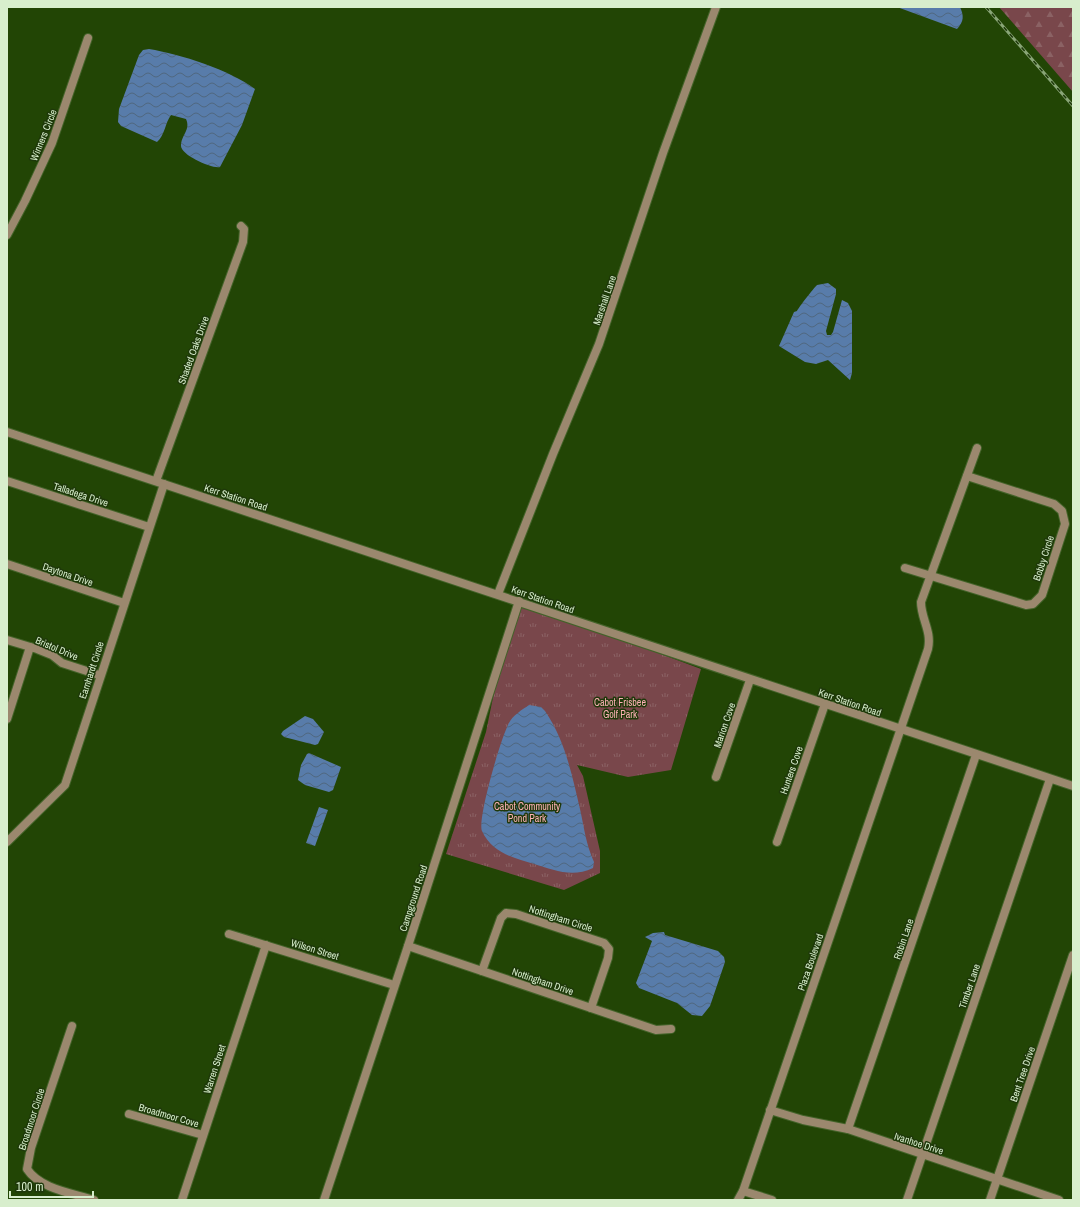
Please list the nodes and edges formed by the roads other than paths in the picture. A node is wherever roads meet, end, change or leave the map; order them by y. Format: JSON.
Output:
{"nodes":[{"id":1,"x":716,"y":7,"type":"edge"},
{"id":2,"x":88,"y":38,"type":"dead end"},
{"id":3,"x":241,"y":226,"type":"dead end"},
{"id":4,"x":7,"y":235,"type":"edge"},
{"id":5,"x":7,"y":432,"type":"edge"},
{"id":6,"x":977,"y":448,"type":"dead end"},
{"id":7,"x":967,"y":476,"type":"junction"},
{"id":8,"x":7,"y":481,"type":"edge"},
{"id":9,"x":160,"y":482,"type":"junction"},
{"id":10,"x":149,"y":527,"type":"junction"},
{"id":11,"x":7,"y":564,"type":"edge"},
{"id":12,"x":905,"y":568,"type":"dead end"},
{"id":13,"x":931,"y":575,"type":"junction"},
{"id":14,"x":498,"y":594,"type":"junction"},
{"id":15,"x":519,"y":601,"type":"junction"},
{"id":16,"x":124,"y":603,"type":"junction"},
{"id":17,"x":7,"y":640,"type":"edge"},
{"id":18,"x":30,"y":647,"type":"junction"},
{"id":19,"x":99,"y":675,"type":"junction"},
{"id":20,"x":750,"y":680,"type":"junction"},
{"id":21,"x":825,"y":704,"type":"junction"},
{"id":22,"x":7,"y":719,"type":"edge"},
{"id":23,"x":900,"y":730,"type":"junction"},
{"id":24,"x":976,"y":755,"type":"junction"},
{"id":25,"x":716,"y":777,"type":"dead end"},
{"id":26,"x":1050,"y":778,"type":"junction"},
{"id":27,"x":1073,"y":786,"type":"edge"},
{"id":28,"x":7,"y":842,"type":"edge"},
{"id":29,"x":777,"y":842,"type":"dead end"},
{"id":30,"x":229,"y":934,"type":"dead end"},
{"id":31,"x":266,"y":945,"type":"junction"},
{"id":32,"x":408,"y":946,"type":"junction"},
{"id":33,"x":1073,"y":955,"type":"edge"},
{"id":34,"x":482,"y":971,"type":"junction"},
{"id":35,"x":394,"y":985,"type":"junction"},
{"id":36,"x":591,"y":1008,"type":"junction"},
{"id":37,"x":72,"y":1026,"type":"dead end"},
{"id":38,"x":671,"y":1029,"type":"dead end"},
{"id":39,"x":770,"y":1110,"type":"junction"},
{"id":40,"x":129,"y":1114,"type":"dead end"},
{"id":41,"x":848,"y":1129,"type":"junction"},
{"id":42,"x":203,"y":1135,"type":"junction"},
{"id":43,"x":922,"y":1154,"type":"junction"},
{"id":44,"x":997,"y":1179,"type":"junction"},
{"id":45,"x":743,"y":1191,"type":"junction"},
{"id":46,"x":94,"y":1200,"type":"edge"},
{"id":47,"x":182,"y":1200,"type":"edge"},
{"id":48,"x":324,"y":1200,"type":"edge"},
{"id":49,"x":738,"y":1200,"type":"edge"},
{"id":50,"x":772,"y":1200,"type":"edge"},
{"id":51,"x":906,"y":1200,"type":"edge"},
{"id":52,"x":990,"y":1200,"type":"edge"},
{"id":53,"x":1059,"y":1200,"type":"edge"}],
"edges":[{"from":1,"to":14,"type":"street","name":"Marshall Lane"},
{"from":2,"to":4,"type":"street","name":"Winners Circle"},
{"from":3,"to":9,"type":"street","name":"Shaded Oaks Drive"},
{"from":5,"to":9,"type":"street","name":"Kerr Station Road"},
{"from":6,"to":7,"type":"street","name":"Plaza Boulevard"},
{"from":7,"to":13,"type":"street","name":"Plaza Boulevard"},
{"from":7,"to":13,"type":"street","name":"Bobby Circle"},
{"from":8,"to":10,"type":"street","name":"Talladega Drive"},
{"from":9,"to":10,"type":"street","name":"Earnhardt Circle"},
{"from":9,"to":14,"type":"street","name":"Kerr Station Road"},
{"from":10,"to":16,"type":"street","name":"Earnhardt Circle"},
{"from":11,"to":16,"type":"street","name":"Daytona Drive"},
{"from":12,"to":13,"type":"street","name":"Bobby Circle"},
{"from":13,"to":23,"type":"street","name":"Plaza Boulevard"},
{"from":14,"to":15,"type":"street","name":"Kerr Station Road"},
{"from":15,"to":20,"type":"street","name":"Kerr Station Road"},
{"from":15,"to":32,"type":"street","name":"Campground Road"},
{"from":16,"to":19,"type":"street","name":"Earnhardt Circle"},
{"from":17,"to":18,"type":"street","name":"Bristol Drive"},
{"from":18,"to":19,"type":"street","name":"Bristol Drive"},
{"from":18,"to":22,"type":"street"},
{"from":19,"to":28,"type":"street","name":"Earnhardt Circle"},
{"from":20,"to":21,"type":"street","name":"Kerr Station Road"},
{"from":20,"to":25,"type":"street","name":"Marion Cove"},
{"from":21,"to":23,"type":"street","name":"Kerr Station Road"},
{"from":21,"to":29,"type":"street","name":"Hunters Cove"},
{"from":23,"to":24,"type":"street","name":"Kerr Station Road"},
{"from":23,"to":39,"type":"street","name":"Plaza Boulevard"},
{"from":24,"to":26,"type":"street","name":"Kerr Station Road"},
{"from":24,"to":41,"type":"street","name":"Robin Lane"},
{"from":26,"to":27,"type":"street","name":"Kerr Station Road"},
{"from":26,"to":43,"type":"street","name":"Timber Lane"},
{"from":30,"to":31,"type":"street","name":"Wilson Street"},
{"from":31,"to":35,"type":"street","name":"Wilson Street"},
{"from":31,"to":42,"type":"street","name":"Warren Street"},
{"from":32,"to":34,"type":"street","name":"Nottingham Drive"},
{"from":32,"to":35,"type":"street","name":"Campground Road"},
{"from":33,"to":44,"type":"street","name":"Bent Tree Drive"},
{"from":34,"to":36,"type":"street","name":"Nottingham Drive"},
{"from":34,"to":36,"type":"street","name":"Nottingham Circle"},
{"from":35,"to":48,"type":"street","name":"Campground Road"},
{"from":36,"to":38,"type":"street","name":"Nottingham Drive"},
{"from":37,"to":46,"type":"street","name":"Broadmoor Circle"},
{"from":39,"to":41,"type":"street","name":"Ivanhoe Drive"},
{"from":39,"to":45,"type":"street","name":"Plaza Boulevard"},
{"from":40,"to":42,"type":"street","name":"Broadmoor Cove"},
{"from":41,"to":43,"type":"street","name":"Ivanhoe Drive"},
{"from":42,"to":47,"type":"street","name":"Warren Street"},
{"from":43,"to":44,"type":"street","name":"Ivanhoe Drive"},
{"from":43,"to":51,"type":"street","name":"Timber Lane"},
{"from":44,"to":52,"type":"street","name":"Bent Tree Drive"},
{"from":44,"to":53,"type":"street","name":"Ivanhoe Drive"},
{"from":45,"to":49,"type":"street","name":"Plaza Boulevard"},
{"from":45,"to":50,"type":"street"}]}
